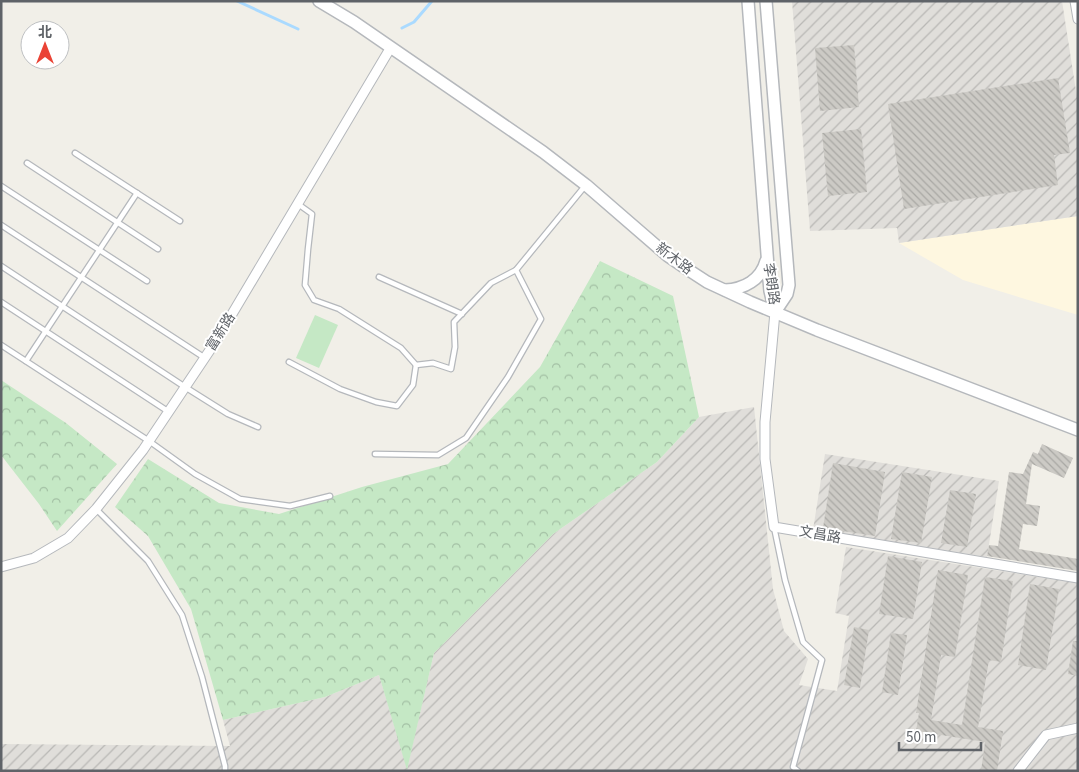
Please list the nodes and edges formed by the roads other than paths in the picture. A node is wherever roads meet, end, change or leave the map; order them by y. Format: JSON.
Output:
{"nodes":[{"id":1,"x":319,"y":1,"type":"edge"},
{"id":2,"x":748,"y":1,"type":"edge"},
{"id":3,"x":766,"y":1,"type":"edge"},
{"id":4,"x":1075,"y":1,"type":"edge"},
{"id":5,"x":1078,"y":19,"type":"edge"},
{"id":6,"x":391,"y":47,"type":"junction"},
{"id":7,"x":75,"y":153,"type":"dead end"},
{"id":8,"x":27,"y":164,"type":"dead end"},
{"id":9,"x":586,"y":185,"type":"junction"},
{"id":10,"x":1,"y":186,"type":"edge"},
{"id":11,"x":137,"y":193,"type":"junction"},
{"id":12,"x":298,"y":204,"type":"junction"},
{"id":13,"x":180,"y":221,"type":"dead end"},
{"id":14,"x":118,"y":222,"type":"junction"},
{"id":15,"x":1,"y":225,"type":"edge"},
{"id":16,"x":158,"y":248,"type":"dead end"},
{"id":17,"x":100,"y":250,"type":"junction"},
{"id":18,"x":767,"y":257,"type":"junction"},
{"id":19,"x":1,"y":266,"type":"edge"},
{"id":20,"x":516,"y":270,"type":"junction"},
{"id":21,"x":82,"y":277,"type":"junction"},
{"id":22,"x":380,"y":277,"type":"dead end"},
{"id":23,"x":147,"y":281,"type":"dead end"},
{"id":24,"x":724,"y":290,"type":"junction"},
{"id":25,"x":1,"y":302,"type":"edge"},
{"id":26,"x":62,"y":306,"type":"junction"},
{"id":27,"x":775,"y":312,"type":"junction"},
{"id":28,"x":462,"y":314,"type":"junction"},
{"id":29,"x":46,"y":331,"type":"junction"},
{"id":30,"x":1,"y":345,"type":"edge"},
{"id":31,"x":205,"y":358,"type":"junction"},
{"id":32,"x":26,"y":362,"type":"junction"},
{"id":33,"x":289,"y":362,"type":"dead end"},
{"id":34,"x":416,"y":365,"type":"junction"},
{"id":35,"x":185,"y":387,"type":"junction"},
{"id":36,"x":169,"y":412,"type":"junction"},
{"id":37,"x":258,"y":427,"type":"dead end"},
{"id":38,"x":1078,"y":430,"type":"edge"},
{"id":39,"x":149,"y":441,"type":"junction"},
{"id":40,"x":375,"y":454,"type":"dead end"},
{"id":41,"x":330,"y":496,"type":"dead end"},
{"id":42,"x":96,"y":510,"type":"junction"},
{"id":43,"x":774,"y":527,"type":"junction"},
{"id":44,"x":1,"y":567,"type":"edge"},
{"id":45,"x":1078,"y":578,"type":"edge"},
{"id":46,"x":1078,"y":728,"type":"edge"},
{"id":47,"x":226,"y":771,"type":"edge"},
{"id":48,"x":798,"y":771,"type":"edge"},
{"id":49,"x":1018,"y":771,"type":"edge"}],
"edges":[{"from":1,"to":6,"type":"street","name":"新木路"},
{"from":2,"to":18,"type":"street","name":"李朗路"},
{"from":3,"to":27,"type":"street","name":"李朗路"},
{"from":4,"to":5,"type":"street"},
{"from":6,"to":9,"type":"street","name":"新木路"},
{"from":6,"to":12,"type":"street","name":"富新路"},
{"from":7,"to":11,"type":"lane"},
{"from":8,"to":14,"type":"lane"},
{"from":9,"to":20,"type":"lane"},
{"from":9,"to":24,"type":"street","name":"新木路"},
{"from":10,"to":17,"type":"lane"},
{"from":11,"to":13,"type":"lane"},
{"from":11,"to":14,"type":"lane"},
{"from":12,"to":31,"type":"street","name":"富新路"},
{"from":12,"to":34,"type":"lane"},
{"from":14,"to":16,"type":"lane"},
{"from":14,"to":17,"type":"lane"},
{"from":15,"to":21,"type":"lane"},
{"from":17,"to":21,"type":"lane"},
{"from":17,"to":23,"type":"lane"},
{"from":18,"to":24,"type":"street"},
{"from":18,"to":27,"type":"street","name":"李朗路"},
{"from":19,"to":26,"type":"lane"},
{"from":20,"to":28,"type":"lane"},
{"from":20,"to":40,"type":"lane"},
{"from":21,"to":26,"type":"lane"},
{"from":21,"to":31,"type":"lane"},
{"from":22,"to":28,"type":"lane"},
{"from":24,"to":27,"type":"street","name":"新木路"},
{"from":25,"to":29,"type":"lane"},
{"from":26,"to":29,"type":"lane"},
{"from":26,"to":35,"type":"lane"},
{"from":27,"to":38,"type":"street","name":"新木路"},
{"from":27,"to":43,"type":"street"},
{"from":28,"to":34,"type":"lane"},
{"from":29,"to":32,"type":"lane"},
{"from":29,"to":36,"type":"lane"},
{"from":30,"to":32,"type":"lane"},
{"from":31,"to":35,"type":"street","name":"富新路"},
{"from":32,"to":39,"type":"lane"},
{"from":33,"to":34,"type":"lane"},
{"from":35,"to":36,"type":"street","name":"富新路"},
{"from":35,"to":37,"type":"lane"},
{"from":36,"to":39,"type":"street","name":"富新路"},
{"from":39,"to":41,"type":"lane"},
{"from":39,"to":42,"type":"street","name":"富新路"},
{"from":42,"to":44,"type":"street","name":"富新路"},
{"from":42,"to":47,"type":"lane"},
{"from":43,"to":45,"type":"street","name":"文昌路"},
{"from":43,"to":48,"type":"lane"},
{"from":46,"to":49,"type":"street"}]}
